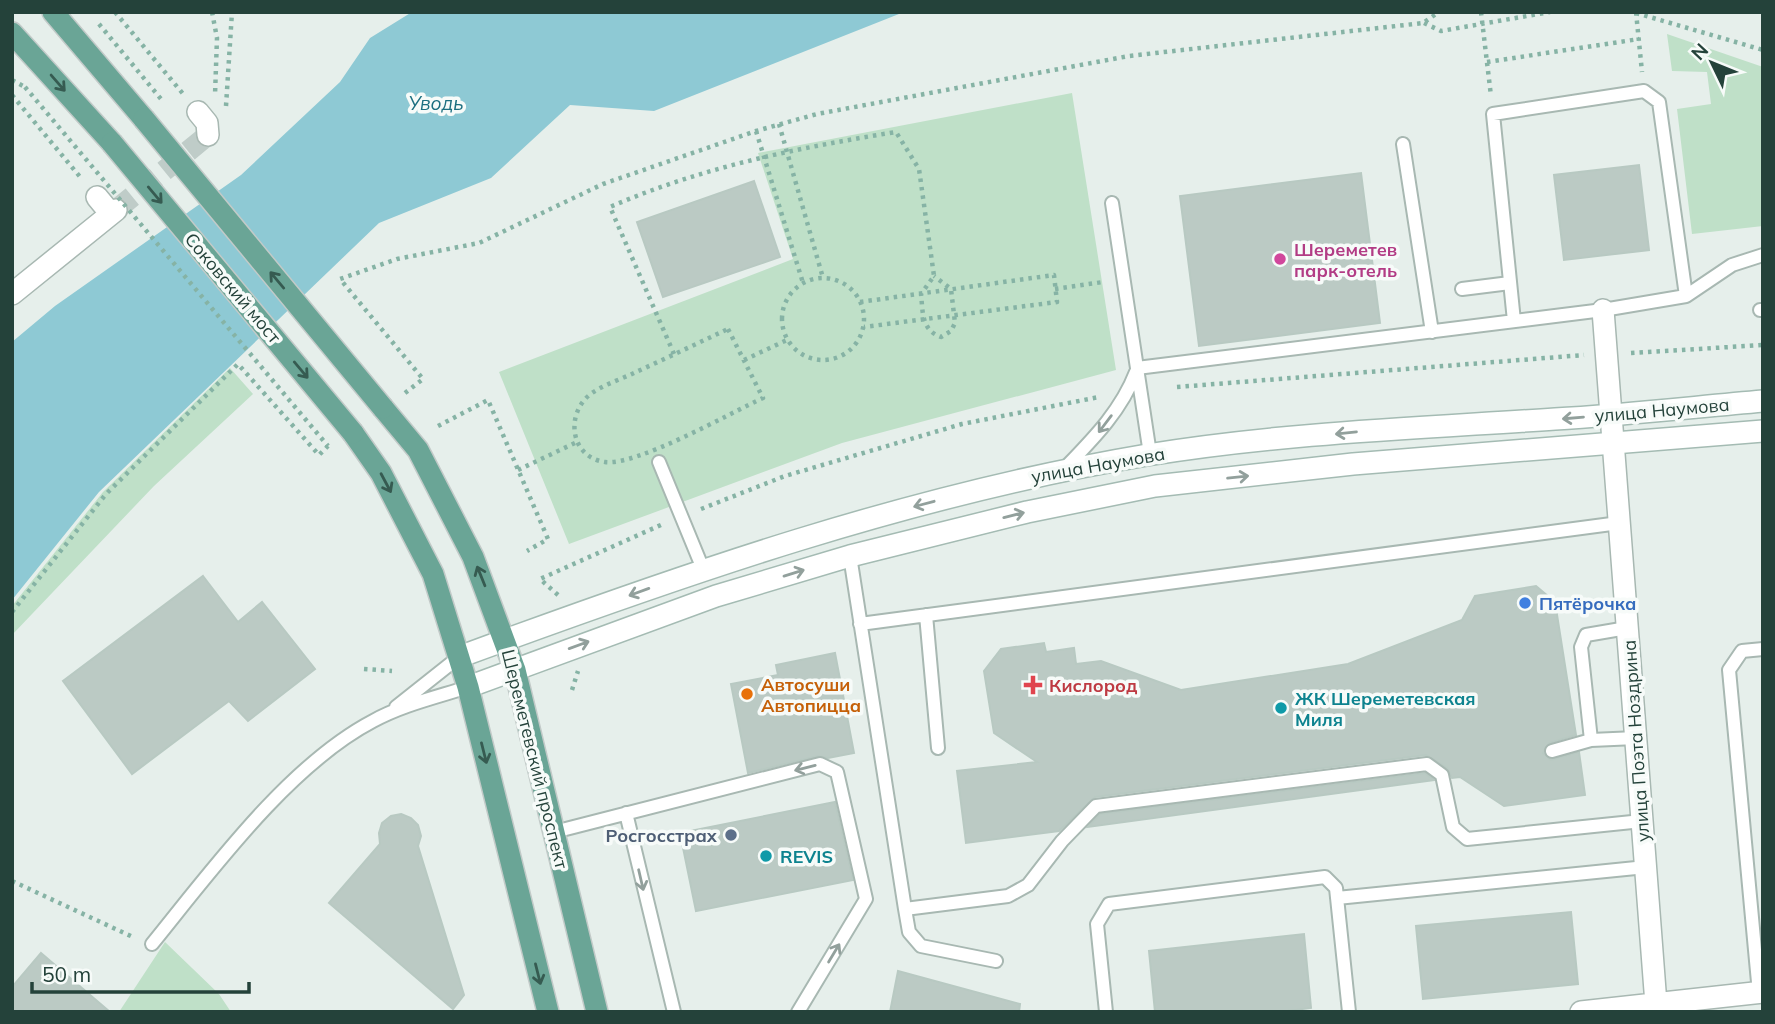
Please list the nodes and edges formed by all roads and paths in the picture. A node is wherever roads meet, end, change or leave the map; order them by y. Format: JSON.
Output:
{"nodes":[{"id":1,"x":52,"y":12,"type":"edge"},
{"id":2,"x":115,"y":12,"type":"edge"},
{"id":3,"x":212,"y":12,"type":"edge"},
{"id":4,"x":232,"y":12,"type":"edge"},
{"id":5,"x":1439,"y":12,"type":"edge"},
{"id":6,"x":1481,"y":12,"type":"edge"},
{"id":7,"x":1550,"y":12,"type":"edge"},
{"id":8,"x":1636,"y":12,"type":"edge"},
{"id":9,"x":1423,"y":23,"type":"junction"},
{"id":10,"x":1482,"y":25,"type":"junction"},
{"id":11,"x":12,"y":33,"type":"edge"},
{"id":12,"x":1639,"y":39,"type":"junction"},
{"id":13,"x":1763,"y":50,"type":"edge"},
{"id":14,"x":1487,"y":62,"type":"junction"},
{"id":15,"x":12,"y":80,"type":"edge"},
{"id":16,"x":216,"y":90,"type":"dead end"},
{"id":17,"x":1644,"y":90,"type":"junction"},
{"id":18,"x":12,"y":96,"type":"edge"},
{"id":19,"x":198,"y":112,"type":"joint"},
{"id":20,"x":1493,"y":114,"type":"junction"},
{"id":21,"x":779,"y":124,"type":"junction"},
{"id":22,"x":756,"y":131,"type":"junction"},
{"id":23,"x":208,"y":135,"type":"joint"},
{"id":24,"x":1403,"y":144,"type":"dead end"},
{"id":25,"x":787,"y":150,"type":"junction"},
{"id":26,"x":764,"y":156,"type":"junction"},
{"id":27,"x":97,"y":197,"type":"joint"},
{"id":28,"x":1112,"y":203,"type":"dead end"},
{"id":29,"x":1763,"y":256,"type":"edge"},
{"id":30,"x":934,"y":276,"type":"junction"},
{"id":31,"x":823,"y":278,"type":"junction"},
{"id":32,"x":803,"y":283,"type":"junction"},
{"id":33,"x":1510,"y":283,"type":"junction"},
{"id":34,"x":1088,"y":284,"type":"dead end"},
{"id":35,"x":951,"y":289,"type":"junction"},
{"id":36,"x":1055,"y":289,"type":"junction"},
{"id":37,"x":1462,"y":289,"type":"dead end"},
{"id":38,"x":12,"y":294,"type":"edge"},
{"id":39,"x":921,"y":294,"type":"junction"},
{"id":40,"x":1686,"y":296,"type":"junction"},
{"id":41,"x":860,"y":302,"type":"junction"},
{"id":42,"x":1603,"y":310,"type":"junction"},
{"id":43,"x":954,"y":315,"type":"junction"},
{"id":44,"x":924,"y":319,"type":"junction"},
{"id":45,"x":1514,"y":321,"type":"junction"},
{"id":46,"x":864,"y":327,"type":"junction"},
{"id":47,"x":1432,"y":332,"type":"junction"},
{"id":48,"x":787,"y":340,"type":"junction"},
{"id":49,"x":674,"y":354,"type":"junction"},
{"id":50,"x":744,"y":360,"type":"junction"},
{"id":51,"x":1137,"y":368,"type":"junction"},
{"id":52,"x":405,"y":393,"type":"dead end"},
{"id":53,"x":1763,"y":401,"type":"edge"},
{"id":54,"x":1611,"y":415,"type":"junction"},
{"id":55,"x":438,"y":426,"type":"dead end"},
{"id":56,"x":1763,"y":431,"type":"edge"},
{"id":57,"x":577,"y":442,"type":"junction"},
{"id":58,"x":1613,"y":443,"type":"junction"},
{"id":59,"x":1150,"y":454,"type":"junction"},
{"id":60,"x":659,"y":462,"type":"dead end"},
{"id":61,"x":518,"y":470,"type":"junction"},
{"id":62,"x":1062,"y":471,"type":"junction"},
{"id":63,"x":1619,"y":523,"type":"junction"},
{"id":64,"x":527,"y":551,"type":"dead end"},
{"id":65,"x":850,"y":556,"type":"junction"},
{"id":66,"x":703,"y":569,"type":"junction"},
{"id":67,"x":540,"y":579,"type":"dead end"},
{"id":68,"x":566,"y":603,"type":"dead end"},
{"id":69,"x":12,"y":612,"type":"edge"},
{"id":70,"x":926,"y":615,"type":"junction"},
{"id":71,"x":860,"y":624,"type":"junction"},
{"id":72,"x":1627,"y":628,"type":"junction"},
{"id":73,"x":504,"y":640,"type":"junction"},
{"id":74,"x":1763,"y":649,"type":"edge"},
{"id":75,"x":459,"y":657,"type":"junction"},
{"id":76,"x":364,"y":669,"type":"dead end"},
{"id":77,"x":515,"y":670,"type":"junction"},
{"id":78,"x":392,"y":671,"type":"dead end"},
{"id":79,"x":468,"y":687,"type":"junction"},
{"id":80,"x":387,"y":714,"type":"junction"},
{"id":81,"x":1636,"y":738,"type":"junction"},
{"id":82,"x":1591,"y":740,"type":"junction"},
{"id":83,"x":939,"y":748,"type":"dead end"},
{"id":84,"x":1552,"y":751,"type":"dead end"},
{"id":85,"x":626,"y":813,"type":"junction"},
{"id":86,"x":1642,"y":821,"type":"junction"},
{"id":87,"x":554,"y":832,"type":"junction"},
{"id":88,"x":1646,"y":867,"type":"junction"},
{"id":89,"x":12,"y":881,"type":"edge"},
{"id":90,"x":1337,"y":898,"type":"junction"},
{"id":91,"x":905,"y":909,"type":"junction"},
{"id":92,"x":139,"y":940,"type":"dead end"},
{"id":93,"x":152,"y":944,"type":"dead end"},
{"id":94,"x":996,"y":961,"type":"dead end"},
{"id":95,"x":1761,"y":993,"type":"edge"},
{"id":96,"x":1668,"y":1006,"type":"edge"},
{"id":97,"x":1621,"y":1010,"type":"edge"},
{"id":98,"x":548,"y":1012,"type":"edge"},
{"id":99,"x":597,"y":1012,"type":"edge"},
{"id":100,"x":674,"y":1012,"type":"edge"},
{"id":101,"x":798,"y":1012,"type":"edge"},
{"id":102,"x":1107,"y":1012,"type":"edge"},
{"id":103,"x":1349,"y":1012,"type":"edge"},
{"id":104,"x":1581,"y":1012,"type":"edge"}],
"edges":[{"from":73,"to":1,"type":"main road","name":"Шереметевский проспект","one_way":true,"bridge":true},
{"from":2,"to":19,"type":"path"},
{"from":3,"to":16,"type":"path"},
{"from":4,"to":23,"type":"path"},
{"from":5,"to":9,"type":"path"},
{"from":6,"to":10,"type":"path"},
{"from":7,"to":10,"type":"path"},
{"from":8,"to":12,"type":"path"},
{"from":8,"to":13,"type":"path"},
{"from":9,"to":10,"type":"path"},
{"from":9,"to":21,"type":"path"},
{"from":10,"to":14,"type":"path"},
{"from":11,"to":75,"type":"main road","name":"Соковский мост","one_way":true,"bridge":true},
{"from":12,"to":14,"type":"path"},
{"from":12,"to":17,"type":"path"},
{"from":14,"to":20,"type":"path"},
{"from":15,"to":69,"type":"path","bridge":true},
{"from":17,"to":20,"type":"lane"},
{"from":17,"to":40,"type":"lane"},
{"from":18,"to":27,"type":"path"},
{"from":19,"to":23,"type":"street"},
{"from":20,"to":33,"type":"lane"},
{"from":21,"to":22,"type":"path"},
{"from":21,"to":25,"type":"path"},
{"from":22,"to":26,"type":"path"},
{"from":22,"to":52,"type":"path"},
{"from":24,"to":47,"type":"lane"},
{"from":25,"to":26,"type":"path"},
{"from":25,"to":30,"type":"path"},
{"from":25,"to":31,"type":"path"},
{"from":26,"to":32,"type":"path"},
{"from":26,"to":49,"type":"path"},
{"from":27,"to":38,"type":"street"},
{"from":28,"to":51,"type":"lane"},
{"from":29,"to":40,"type":"lane"},
{"from":30,"to":35,"type":"path"},
{"from":30,"to":39,"type":"path"},
{"from":31,"to":32,"type":"path"},
{"from":31,"to":41,"type":"path"},
{"from":32,"to":48,"type":"path"},
{"from":33,"to":37,"type":"lane"},
{"from":33,"to":45,"type":"lane"},
{"from":34,"to":36,"type":"path"},
{"from":35,"to":36,"type":"path"},
{"from":35,"to":39,"type":"path"},
{"from":35,"to":43,"type":"path"},
{"from":36,"to":43,"type":"path"},
{"from":39,"to":41,"type":"path"},
{"from":39,"to":44,"type":"path"},
{"from":40,"to":42,"type":"lane"},
{"from":41,"to":46,"type":"path"},
{"from":42,"to":45,"type":"lane"},
{"from":42,"to":54,"type":"street","name":"улица Поэта Ноздрина"},
{"from":43,"to":44,"type":"path"},
{"from":43,"to":44,"type":"path"},
{"from":44,"to":46,"type":"path"},
{"from":45,"to":47,"type":"lane"},
{"from":46,"to":48,"type":"path"},
{"from":47,"to":51,"type":"lane"},
{"from":48,"to":50,"type":"path"},
{"from":49,"to":50,"type":"path"},
{"from":49,"to":57,"type":"path"},
{"from":50,"to":57,"type":"path"},
{"from":51,"to":59,"type":"lane"},
{"from":51,"to":62,"type":"lane","one_way":true},
{"from":53,"to":54,"type":"street","name":"улица Наумова"},
{"from":54,"to":58,"type":"street","name":"улица Поэта Ноздрина"},
{"from":54,"to":59,"type":"street","name":"улица Наумова","one_way":true},
{"from":55,"to":61,"type":"path"},
{"from":56,"to":58,"type":"street","name":"улица Наумова"},
{"from":57,"to":61,"type":"path"},
{"from":58,"to":63,"type":"street","name":"улица Поэта Ноздрина"},
{"from":65,"to":58,"type":"street","name":"улица Наумова","one_way":true},
{"from":59,"to":62,"type":"street","name":"улица Наумова"},
{"from":60,"to":66,"type":"lane"},
{"from":61,"to":64,"type":"path"},
{"from":62,"to":66,"type":"street","name":"улица Наумова","one_way":true},
{"from":63,"to":70,"type":"lane"},
{"from":63,"to":72,"type":"street","name":"улица Поэта Ноздрина"},
{"from":65,"to":71,"type":"lane"},
{"from":77,"to":65,"type":"street","name":"улица Наумова","one_way":true},
{"from":66,"to":73,"type":"street","name":"улица Наумова","one_way":true},
{"from":67,"to":68,"type":"path"},
{"from":70,"to":71,"type":"lane"},
{"from":70,"to":83,"type":"lane"},
{"from":71,"to":91,"type":"lane"},
{"from":72,"to":81,"type":"street","name":"улица Поэта Ноздрина"},
{"from":72,"to":82,"type":"lane"},
{"from":73,"to":75,"type":"street","name":"улица Наумова"},
{"from":73,"to":77,"type":"main road","name":"Шереметевский проспект"},
{"from":74,"to":95,"type":"lane"},
{"from":75,"to":79,"type":"main road"},
{"from":75,"to":80,"type":"lane"},
{"from":76,"to":78,"type":"path"},
{"from":77,"to":79,"type":"street","name":"улица Наумова"},
{"from":77,"to":87,"type":"main road","name":"Шереметевский проспект"},
{"from":79,"to":80,"type":"lane"},
{"from":79,"to":98,"type":"main road","one_way":true},
{"from":80,"to":93,"type":"lane"},
{"from":81,"to":82,"type":"lane"},
{"from":81,"to":86,"type":"street","name":"улица Поэта Ноздрина"},
{"from":82,"to":84,"type":"lane"},
{"from":85,"to":87,"type":"lane"},
{"from":85,"to":100,"type":"lane","one_way":true},
{"from":101,"to":85,"type":"lane","one_way":true},
{"from":86,"to":88,"type":"street","name":"улица Поэта Ноздрина"},
{"from":86,"to":91,"type":"lane"},
{"from":87,"to":99,"type":"main road","name":"Шереметевский проспект"},
{"from":88,"to":90,"type":"lane"},
{"from":88,"to":96,"type":"street","name":"улица Поэта Ноздрина"},
{"from":89,"to":92,"type":"path"},
{"from":90,"to":102,"type":"lane"},
{"from":90,"to":103,"type":"lane"},
{"from":91,"to":94,"type":"lane"},
{"from":95,"to":96,"type":"street"},
{"from":96,"to":97,"type":"street"},
{"from":97,"to":104,"type":"street"}]}
